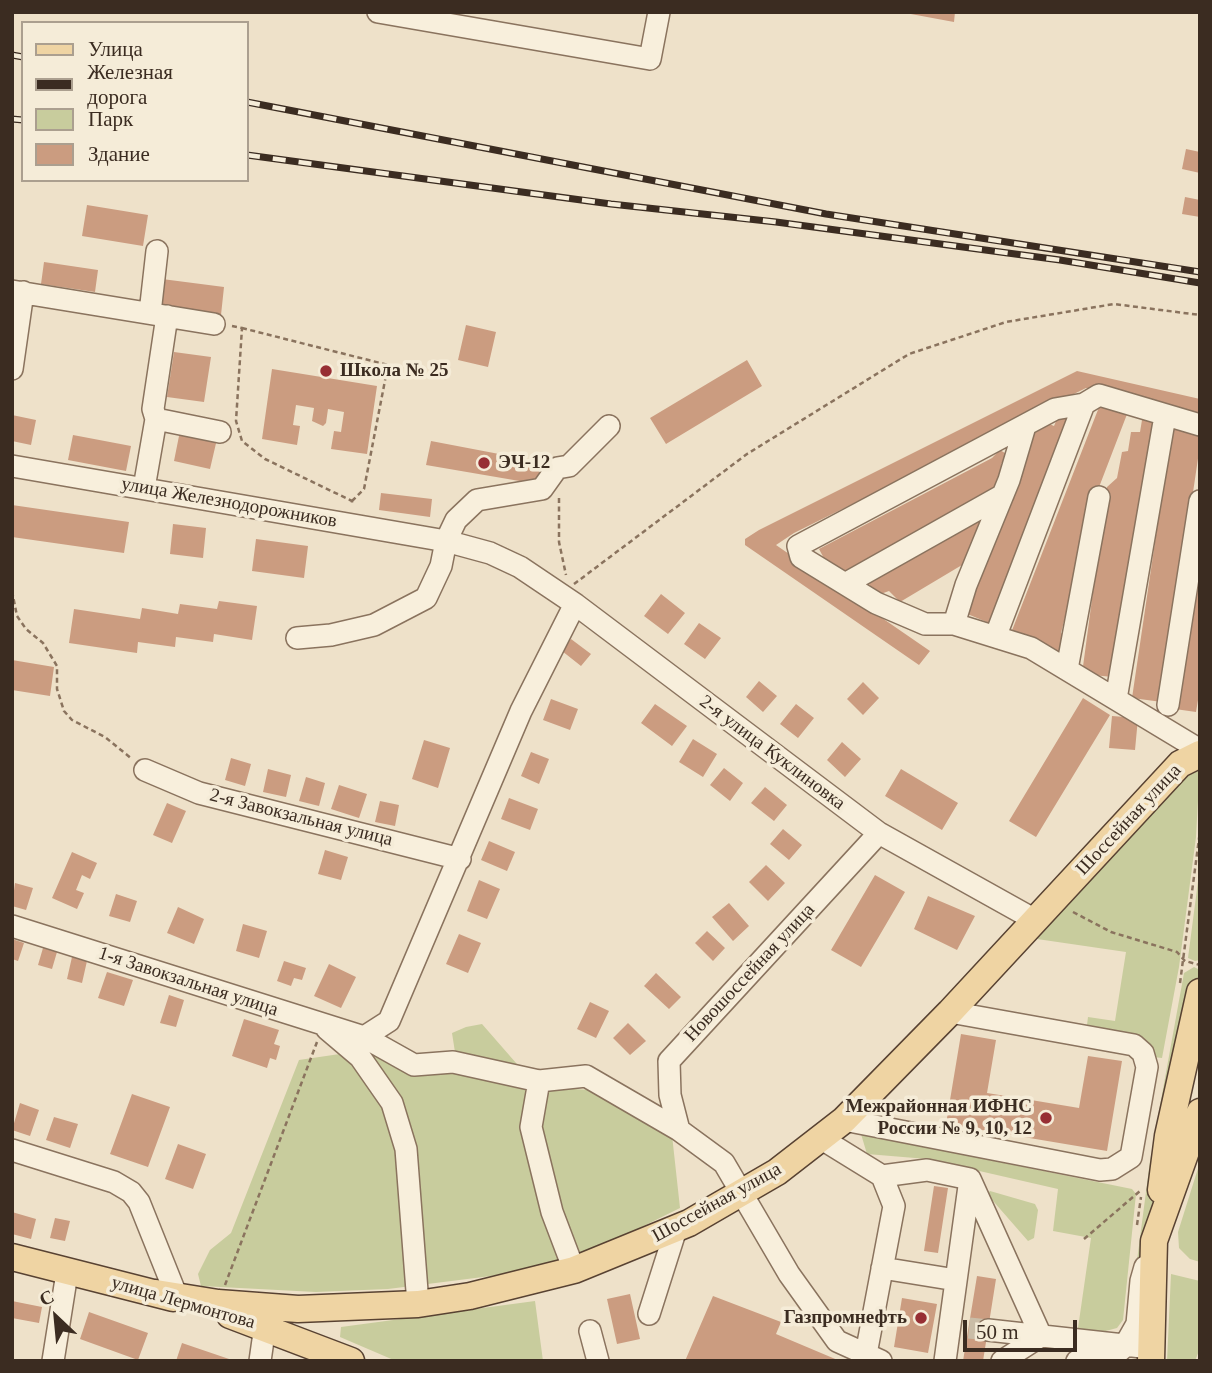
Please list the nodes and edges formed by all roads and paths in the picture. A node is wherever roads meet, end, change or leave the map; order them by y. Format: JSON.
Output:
{"nodes":[{"id":1,"x":378,"y":12,"type":"edge"},
{"id":2,"x":659,"y":12,"type":"edge"},
{"id":3,"x":157,"y":251,"type":"dead end"},
{"id":4,"x":18,"y":291,"type":"edge"},
{"id":5,"x":159,"y":315,"type":"junction"},
{"id":6,"x":1200,"y":315,"type":"edge"},
{"id":7,"x":214,"y":324,"type":"joint"},
{"id":8,"x":242,"y":328,"type":"junction"},
{"id":9,"x":12,"y":369,"type":"edge"},
{"id":10,"x":1084,"y":404,"type":"junction"},
{"id":11,"x":1165,"y":416,"type":"junction"},
{"id":12,"x":156,"y":419,"type":"junction"},
{"id":13,"x":1200,"y":425,"type":"edge"},
{"id":14,"x":609,"y":426,"type":"dead end"},
{"id":15,"x":1025,"y":426,"type":"junction"},
{"id":16,"x":220,"y":432,"type":"dead end"},
{"id":17,"x":12,"y":466,"type":"edge"},
{"id":18,"x":548,"y":481,"type":"junction"},
{"id":19,"x":144,"y":488,"type":"junction"},
{"id":20,"x":1003,"y":495,"type":"junction"},
{"id":21,"x":1099,"y":497,"type":"dead end"},
{"id":22,"x":1200,"y":500,"type":"edge"},
{"id":23,"x":352,"y":501,"type":"junction"},
{"id":24,"x":349,"y":523,"type":"junction"},
{"id":25,"x":446,"y":541,"type":"junction"},
{"id":26,"x":520,"y":567,"type":"joint"},
{"id":27,"x":845,"y":584,"type":"junction"},
{"id":28,"x":12,"y":591,"type":"edge"},
{"id":29,"x":569,"y":595,"type":"junction"},
{"id":30,"x":954,"y":624,"type":"junction"},
{"id":31,"x":996,"y":635,"type":"junction"},
{"id":32,"x":297,"y":638,"type":"dead end"},
{"id":33,"x":1067,"y":669,"type":"junction"},
{"id":34,"x":1116,"y":699,"type":"junction"},
{"id":35,"x":1168,"y":705,"type":"dead end"},
{"id":36,"x":1200,"y":752,"type":"edge"},
{"id":37,"x":145,"y":770,"type":"joint"},
{"id":38,"x":879,"y":833,"type":"junction"},
{"id":39,"x":460,"y":859,"type":"junction"},
{"id":40,"x":1053,"y":901,"type":"junction"},
{"id":41,"x":1035,"y":920,"type":"junction"},
{"id":42,"x":12,"y":926,"type":"edge"},
{"id":43,"x":1200,"y":965,"type":"edge"},
{"id":44,"x":1200,"y":992,"type":"edge"},
{"id":45,"x":950,"y":1012,"type":"junction"},
{"id":46,"x":323,"y":1026,"type":"junction"},
{"id":47,"x":364,"y":1037,"type":"junction"},
{"id":48,"x":539,"y":1081,"type":"junction"},
{"id":49,"x":1200,"y":1112,"type":"edge"},
{"id":50,"x":844,"y":1121,"type":"junction"},
{"id":51,"x":679,"y":1130,"type":"junction"},
{"id":52,"x":822,"y":1139,"type":"junction"},
{"id":53,"x":12,"y":1150,"type":"edge"},
{"id":54,"x":882,"y":1176,"type":"junction"},
{"id":55,"x":970,"y":1179,"type":"junction"},
{"id":56,"x":1142,"y":1190,"type":"dead end"},
{"id":57,"x":744,"y":1193,"type":"junction"},
{"id":58,"x":676,"y":1229,"type":"junction"},
{"id":59,"x":1084,"y":1239,"type":"dead end"},
{"id":60,"x":1154,"y":1241,"type":"junction"},
{"id":61,"x":12,"y":1257,"type":"edge"},
{"id":62,"x":882,"y":1268,"type":"junction"},
{"id":63,"x":574,"y":1270,"type":"junction"},
{"id":64,"x":67,"y":1273,"type":"junction"},
{"id":65,"x":956,"y":1280,"type":"junction"},
{"id":66,"x":167,"y":1295,"type":"junction"},
{"id":67,"x":218,"y":1303,"type":"junction"},
{"id":68,"x":418,"y":1304,"type":"junction"},
{"id":69,"x":649,"y":1314,"type":"dead end"},
{"id":70,"x":265,"y":1326,"type":"junction"},
{"id":71,"x":969,"y":1327,"type":"junction"},
{"id":72,"x":590,"y":1331,"type":"dead end"},
{"id":73,"x":1041,"y":1336,"type":"junction"},
{"id":74,"x":1124,"y":1347,"type":"junction"},
{"id":75,"x":1151,"y":1354,"type":"edge"},
{"id":76,"x":874,"y":1357,"type":"edge"},
{"id":77,"x":53,"y":1361,"type":"edge"},
{"id":78,"x":260,"y":1361,"type":"edge"},
{"id":79,"x":351,"y":1361,"type":"edge"},
{"id":80,"x":598,"y":1361,"type":"edge"},
{"id":81,"x":945,"y":1361,"type":"edge"},
{"id":82,"x":1002,"y":1361,"type":"edge"},
{"id":83,"x":1077,"y":1361,"type":"edge"},
{"id":84,"x":1108,"y":1361,"type":"edge"}],
"edges":[{"from":1,"to":2,"type":"street"},
{"from":3,"to":5,"type":"street"},
{"from":4,"to":5,"type":"street"},
{"from":4,"to":9,"type":"street"},
{"from":5,"to":7,"type":"street"},
{"from":5,"to":12,"type":"street"},
{"from":6,"to":29,"type":"path"},
{"from":7,"to":8,"type":"path"},
{"from":8,"to":23,"type":"path"},
{"from":8,"to":23,"type":"path"},
{"from":10,"to":11,"type":"street"},
{"from":10,"to":15,"type":"street"},
{"from":10,"to":31,"type":"street"},
{"from":11,"to":13,"type":"street"},
{"from":11,"to":34,"type":"street"},
{"from":12,"to":16,"type":"street"},
{"from":12,"to":19,"type":"street"},
{"from":14,"to":18,"type":"street"},
{"from":15,"to":20,"type":"street"},
{"from":15,"to":27,"type":"street"},
{"from":17,"to":19,"type":"street","name":"улица Железнодорожников"},
{"from":18,"to":25,"type":"street"},
{"from":18,"to":29,"type":"path"},
{"from":19,"to":24,"type":"street","name":"улица Железнодорожников"},
{"from":20,"to":27,"type":"street"},
{"from":20,"to":30,"type":"street"},
{"from":21,"to":33,"type":"street"},
{"from":22,"to":35,"type":"street"},
{"from":23,"to":24,"type":"path"},
{"from":24,"to":25,"type":"street","name":"улица Железнодорожников"},
{"from":25,"to":26,"type":"street","name":"улица Железнодорожников"},
{"from":25,"to":32,"type":"street"},
{"from":26,"to":29,"type":"street","name":"2-я улица Куклиновка"},
{"from":27,"to":30,"type":"street"},
{"from":28,"to":37,"type":"path"},
{"from":29,"to":38,"type":"street","name":"2-я улица Куклиновка"},
{"from":29,"to":39,"type":"street"},
{"from":30,"to":31,"type":"street"},
{"from":31,"to":33,"type":"street"},
{"from":33,"to":34,"type":"street"},
{"from":34,"to":36,"type":"street"},
{"from":36,"to":40,"type":"main road","name":"Шоссейная улица"},
{"from":37,"to":39,"type":"street","name":"2-я Завокзальная улица"},
{"from":38,"to":41,"type":"street","name":"2-я улица Куклиновка"},
{"from":38,"to":51,"type":"street","name":"Новошоссейная улица"},
{"from":39,"to":47,"type":"street"},
{"from":40,"to":41,"type":"main road","name":"Шоссейная улица"},
{"from":40,"to":43,"type":"path"},
{"from":41,"to":45,"type":"main road","name":"Шоссейная улица"},
{"from":42,"to":46,"type":"street","name":"1-я Завокзальная улица"},
{"from":44,"to":60,"type":"main road"},
{"from":45,"to":50,"type":"main road","name":"Шоссейная улица"},
{"from":45,"to":50,"type":"street"},
{"from":46,"to":47,"type":"street","name":"1-я Завокзальная улица"},
{"from":46,"to":67,"type":"path"},
{"from":46,"to":68,"type":"street"},
{"from":47,"to":48,"type":"street","name":"1-я Завокзальная улица"},
{"from":48,"to":51,"type":"street","name":"1-я Завокзальная улица"},
{"from":48,"to":63,"type":"street"},
{"from":49,"to":60,"type":"main road"},
{"from":50,"to":52,"type":"main road","name":"Шоссейная улица"},
{"from":51,"to":57,"type":"street","name":"1-я Завокзальная улица"},
{"from":52,"to":54,"type":"street"},
{"from":52,"to":57,"type":"main road","name":"Шоссейная улица"},
{"from":53,"to":66,"type":"street"},
{"from":54,"to":55,"type":"street"},
{"from":54,"to":62,"type":"street"},
{"from":55,"to":65,"type":"street"},
{"from":55,"to":73,"type":"street"},
{"from":56,"to":59,"type":"path"},
{"from":57,"to":58,"type":"main road","name":"Шоссейная улица"},
{"from":57,"to":76,"type":"street","name":"1-я Завокзальная улица"},
{"from":58,"to":63,"type":"main road","name":"Шоссейная улица"},
{"from":58,"to":69,"type":"street"},
{"from":60,"to":74,"type":"street"},
{"from":60,"to":75,"type":"main road"},
{"from":61,"to":64,"type":"main road","name":"улица Лермонтова"},
{"from":62,"to":65,"type":"street"},
{"from":62,"to":76,"type":"street"},
{"from":63,"to":68,"type":"main road","name":"Шоссейная улица"},
{"from":64,"to":66,"type":"main road","name":"улица Лермонтова"},
{"from":64,"to":77,"type":"street"},
{"from":65,"to":71,"type":"street"},
{"from":66,"to":67,"type":"main road","name":"Шоссейная улица"},
{"from":66,"to":70,"type":"main road","name":"улица Лермонтова"},
{"from":67,"to":68,"type":"main road","name":"Шоссейная улица"},
{"from":70,"to":78,"type":"street"},
{"from":70,"to":79,"type":"main road","name":"улица Лермонтова"},
{"from":71,"to":73,"type":"street"},
{"from":71,"to":81,"type":"street"},
{"from":72,"to":80,"type":"street"},
{"from":73,"to":74,"type":"street"},
{"from":73,"to":82,"type":"street"},
{"from":74,"to":75,"type":"street"},
{"from":74,"to":83,"type":"street"},
{"from":74,"to":84,"type":"street"}]}
